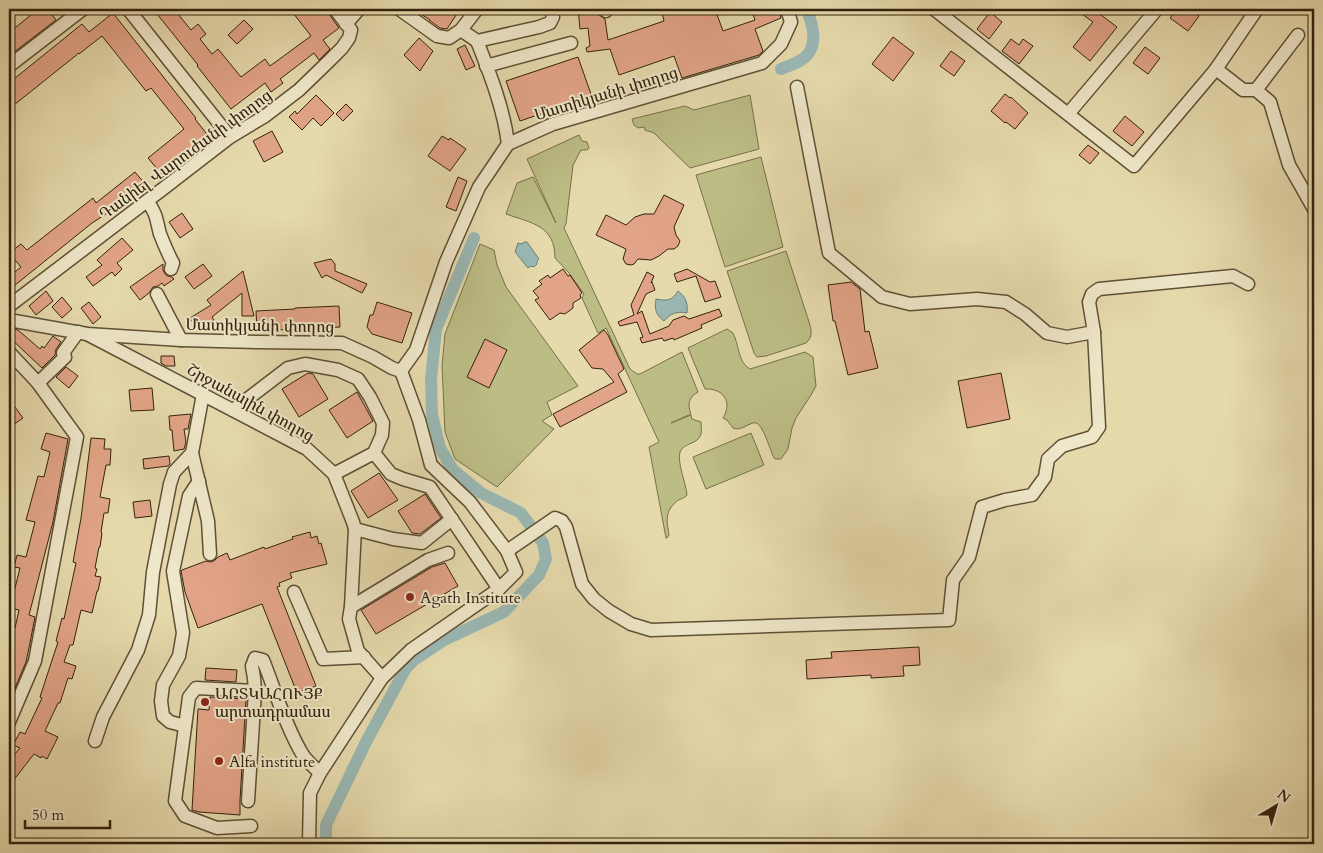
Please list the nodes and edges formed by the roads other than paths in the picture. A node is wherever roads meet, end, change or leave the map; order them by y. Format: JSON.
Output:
{"nodes":[{"id":1,"x":83,"y":9,"type":"edge"},
{"id":2,"x":128,"y":9,"type":"edge"},
{"id":3,"x":335,"y":9,"type":"edge"},
{"id":4,"x":359,"y":9,"type":"edge"},
{"id":5,"x":399,"y":9,"type":"edge"},
{"id":6,"x":477,"y":9,"type":"edge"},
{"id":7,"x":550,"y":9,"type":"edge"},
{"id":8,"x":787,"y":9,"type":"edge"},
{"id":9,"x":934,"y":9,"type":"edge"},
{"id":10,"x":1157,"y":9,"type":"edge"},
{"id":11,"x":1257,"y":9,"type":"edge"},
{"id":12,"x":346,"y":24,"type":"junction"},
{"id":13,"x":461,"y":30,"type":"junction"},
{"id":14,"x":1298,"y":34,"type":"dead end"},
{"id":15,"x":476,"y":41,"type":"junction"},
{"id":16,"x":572,"y":43,"type":"dead end"},
{"id":17,"x":9,"y":66,"type":"edge"},
{"id":18,"x":486,"y":66,"type":"junction"},
{"id":19,"x":1216,"y":69,"type":"junction"},
{"id":20,"x":796,"y":87,"type":"dead end"},
{"id":21,"x":1256,"y":90,"type":"junction"},
{"id":22,"x":1068,"y":114,"type":"junction"},
{"id":23,"x":230,"y":137,"type":"junction"},
{"id":24,"x":508,"y":144,"type":"junction"},
{"id":25,"x":147,"y":201,"type":"junction"},
{"id":26,"x":1314,"y":209,"type":"edge"},
{"id":27,"x":171,"y":269,"type":"dead end"},
{"id":28,"x":1248,"y":284,"type":"dead end"},
{"id":29,"x":157,"y":294,"type":"dead end"},
{"id":30,"x":9,"y":306,"type":"edge"},
{"id":31,"x":9,"y":320,"type":"edge"},
{"id":32,"x":1094,"y":332,"type":"junction"},
{"id":33,"x":83,"y":333,"type":"junction"},
{"id":34,"x":181,"y":340,"type":"junction"},
{"id":35,"x":9,"y":352,"type":"edge"},
{"id":36,"x":401,"y":371,"type":"junction"},
{"id":37,"x":38,"y":383,"type":"junction"},
{"id":38,"x":203,"y":394,"type":"junction"},
{"id":39,"x":233,"y":410,"type":"junction"},
{"id":40,"x":192,"y":453,"type":"junction"},
{"id":41,"x":374,"y":453,"type":"junction"},
{"id":42,"x":334,"y":474,"type":"junction"},
{"id":43,"x":199,"y":481,"type":"junction"},
{"id":44,"x":452,"y":519,"type":"junction"},
{"id":45,"x":355,"y":529,"type":"junction"},
{"id":46,"x":507,"y":551,"type":"junction"},
{"id":47,"x":448,"y":553,"type":"dead end"},
{"id":48,"x":210,"y":554,"type":"dead end"},
{"id":49,"x":499,"y":589,"type":"junction"},
{"id":50,"x":294,"y":592,"type":"dead end"},
{"id":51,"x":351,"y":607,"type":"junction"},
{"id":52,"x":364,"y":657,"type":"junction"},
{"id":53,"x":382,"y":678,"type":"junction"},
{"id":54,"x":255,"y":691,"type":"junction"},
{"id":55,"x":9,"y":722,"type":"edge"},
{"id":56,"x":185,"y":726,"type":"junction"},
{"id":57,"x":95,"y":741,"type":"dead end"},
{"id":58,"x":320,"y":774,"type":"junction"},
{"id":59,"x":248,"y":801,"type":"dead end"},
{"id":60,"x":251,"y":826,"type":"dead end"},
{"id":61,"x":309,"y":844,"type":"edge"}],
"edges":[{"from":1,"to":17,"type":"street"},
{"from":2,"to":23,"type":"street"},
{"from":3,"to":12,"type":"street"},
{"from":4,"to":12,"type":"street"},
{"from":5,"to":13,"type":"street"},
{"from":6,"to":13,"type":"street"},
{"from":7,"to":15,"type":"street"},
{"from":8,"to":24,"type":"street","name":"Մատիկյանի փողոց"},
{"from":9,"to":22,"type":"street"},
{"from":10,"to":22,"type":"street"},
{"from":11,"to":19,"type":"street"},
{"from":12,"to":23,"type":"street","name":"Դանիել Վարուժանի փողոց"},
{"from":13,"to":15,"type":"street"},
{"from":14,"to":21,"type":"street"},
{"from":15,"to":18,"type":"street"},
{"from":16,"to":18,"type":"street"},
{"from":18,"to":24,"type":"street"},
{"from":19,"to":21,"type":"street"},
{"from":19,"to":22,"type":"street"},
{"from":20,"to":32,"type":"street"},
{"from":21,"to":26,"type":"street"},
{"from":23,"to":25,"type":"street","name":"Դանիել Վարուժանի փողոց"},
{"from":24,"to":36,"type":"street"},
{"from":25,"to":27,"type":"street"},
{"from":25,"to":30,"type":"street","name":"Դանիել Վարուժանի փողոց"},
{"from":28,"to":32,"type":"street"},
{"from":29,"to":34,"type":"street"},
{"from":31,"to":33,"type":"street","name":"Մատիկյանի փողոց"},
{"from":32,"to":46,"type":"street"},
{"from":33,"to":34,"type":"street","name":"Մատիկյանի փողոց"},
{"from":33,"to":37,"type":"street"},
{"from":33,"to":38,"type":"street","name":"Շրջանային փողոց"},
{"from":34,"to":36,"type":"street","name":"Մատիկյանի փողոց"},
{"from":35,"to":37,"type":"street"},
{"from":36,"to":46,"type":"street"},
{"from":37,"to":55,"type":"street"},
{"from":38,"to":39,"type":"street","name":"Շրջանային փողոց"},
{"from":38,"to":40,"type":"street"},
{"from":39,"to":41,"type":"street"},
{"from":39,"to":42,"type":"street","name":"Շրջանային փողոց"},
{"from":40,"to":43,"type":"street"},
{"from":40,"to":57,"type":"street"},
{"from":41,"to":42,"type":"street"},
{"from":41,"to":44,"type":"street"},
{"from":42,"to":45,"type":"street","name":"Շրջանային փողոց"},
{"from":43,"to":48,"type":"street"},
{"from":43,"to":56,"type":"street"},
{"from":44,"to":45,"type":"street"},
{"from":44,"to":49,"type":"street"},
{"from":45,"to":51,"type":"street","name":"Շրջանային փողոց"},
{"from":46,"to":49,"type":"street"},
{"from":47,"to":51,"type":"street"},
{"from":49,"to":53,"type":"street"},
{"from":50,"to":52,"type":"street"},
{"from":51,"to":52,"type":"street","name":"Շրջանային փողոց"},
{"from":52,"to":53,"type":"street","name":"Շրջանային փողոց"},
{"from":53,"to":58,"type":"street"},
{"from":54,"to":56,"type":"street"},
{"from":54,"to":58,"type":"street"},
{"from":54,"to":59,"type":"street"},
{"from":56,"to":60,"type":"street"},
{"from":58,"to":61,"type":"street"}]}
